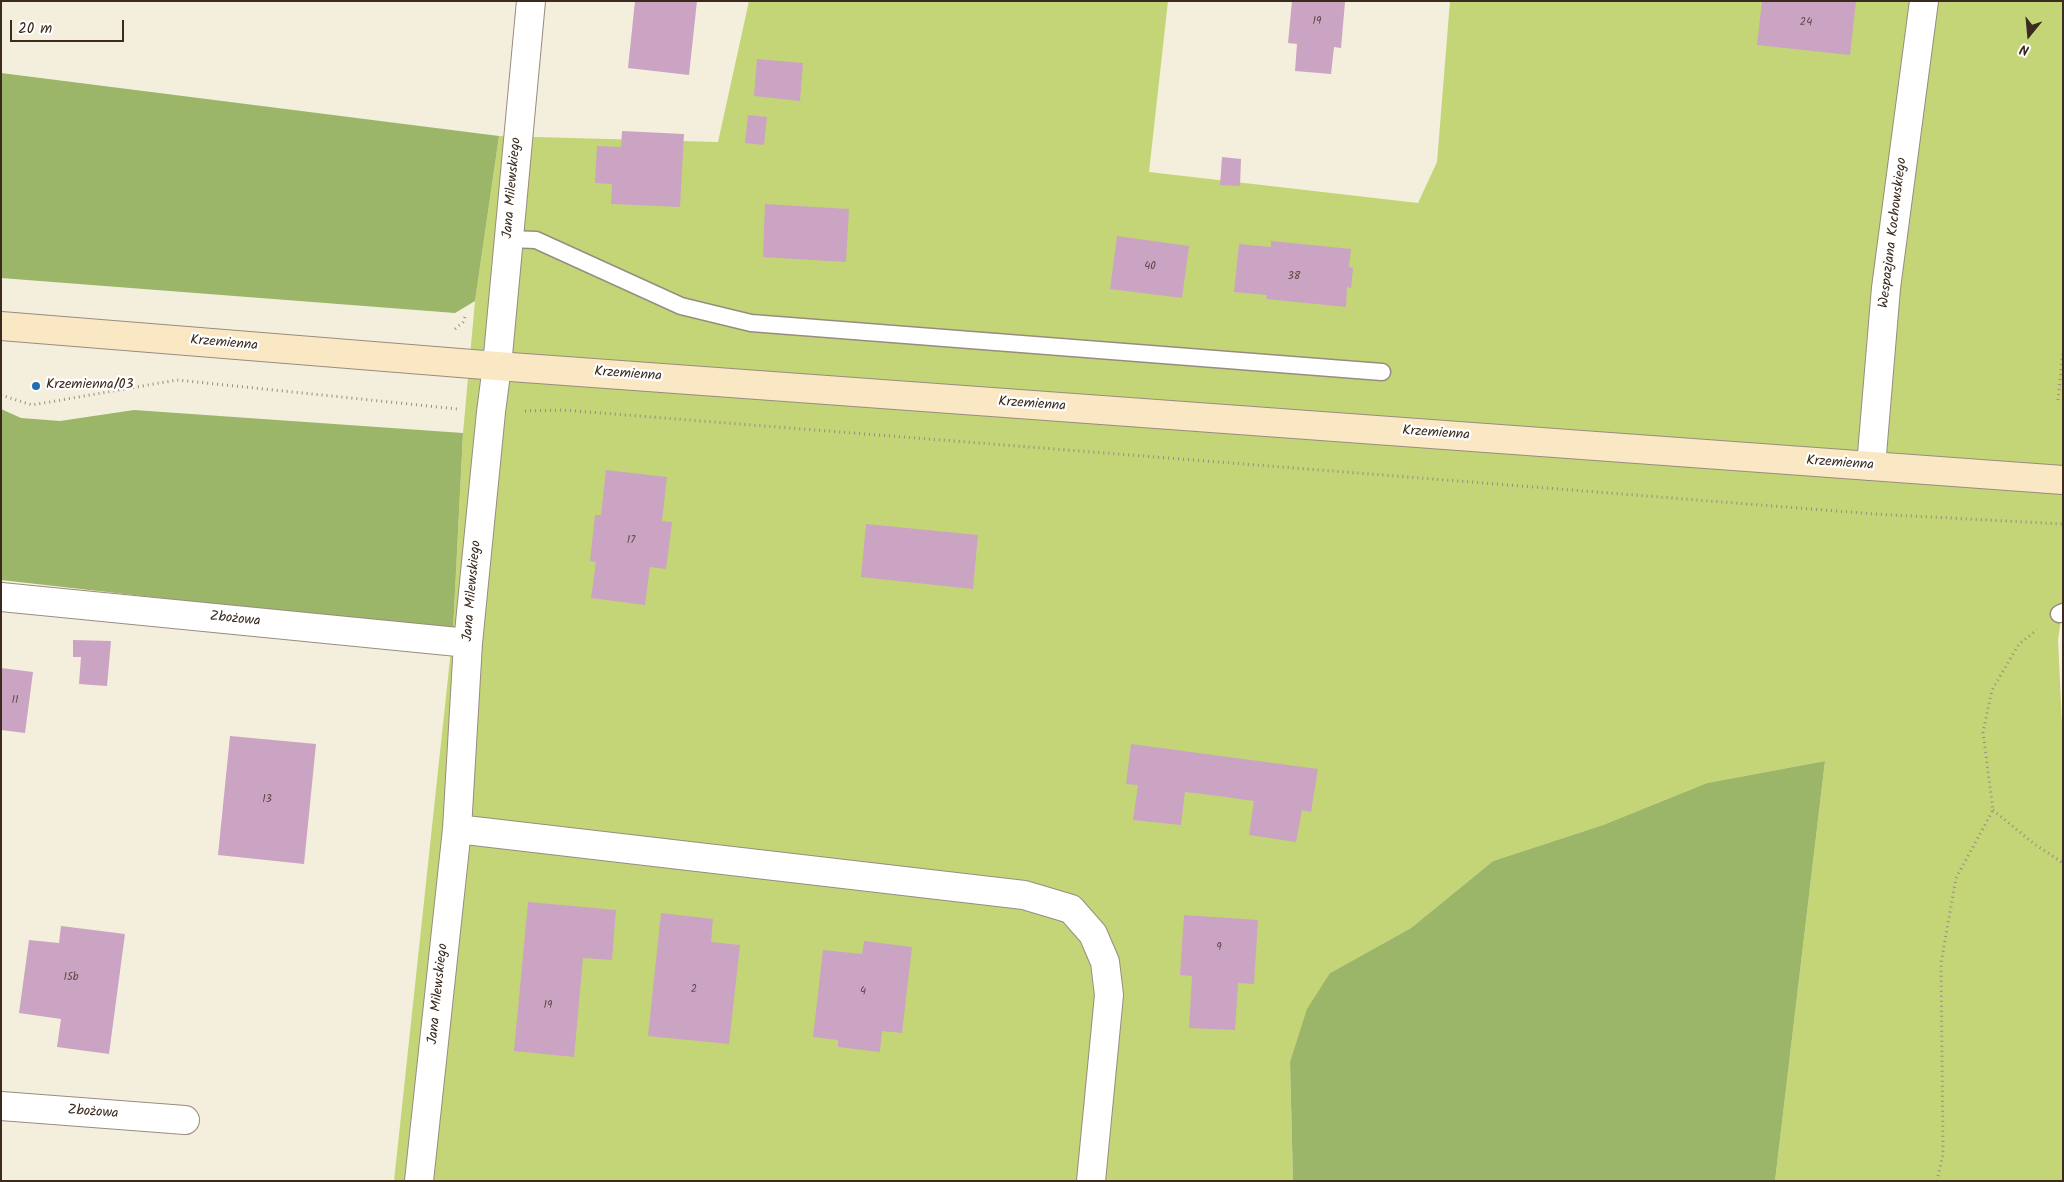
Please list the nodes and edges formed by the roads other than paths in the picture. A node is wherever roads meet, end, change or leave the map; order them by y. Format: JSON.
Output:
{"nodes":[{"id":1,"x":530,"y":1,"type":"edge"},
{"id":2,"x":1924,"y":1,"type":"edge"},
{"id":3,"x":509,"y":239,"type":"junction"},
{"id":4,"x":1,"y":326,"type":"edge"},
{"id":5,"x":497,"y":366,"type":"junction"},
{"id":6,"x":1382,"y":372,"type":"dead end"},
{"id":7,"x":1871,"y":466,"type":"junction"},
{"id":8,"x":2063,"y":480,"type":"edge"},
{"id":9,"x":1,"y":596,"type":"edge"},
{"id":10,"x":468,"y":643,"type":"junction"},
{"id":11,"x":457,"y":829,"type":"junction"},
{"id":12,"x":1,"y":1106,"type":"edge"},
{"id":13,"x":185,"y":1120,"type":"dead end"},
{"id":14,"x":419,"y":1181,"type":"edge"},
{"id":15,"x":1091,"y":1181,"type":"edge"}],
"edges":[{"from":1,"to":3,"type":"street","name":"Jana Milewskiego"},
{"from":2,"to":7,"type":"street","name":"Wespazjana Kochowskiego"},
{"from":3,"to":5,"type":"street","name":"Jana Milewskiego"},
{"from":3,"to":6,"type":"lane"},
{"from":4,"to":5,"type":"main road","name":"Krzemienna"},
{"from":5,"to":7,"type":"main road","name":"Krzemienna"},
{"from":5,"to":10,"type":"street","name":"Jana Milewskiego"},
{"from":7,"to":8,"type":"main road","name":"Krzemienna"},
{"from":9,"to":10,"type":"street","name":"Zbożowa"},
{"from":10,"to":11,"type":"street","name":"Jana Milewskiego"},
{"from":11,"to":14,"type":"street","name":"Jana Milewskiego"},
{"from":11,"to":15,"type":"street"},
{"from":12,"to":13,"type":"street","name":"Zbożowa"}]}
